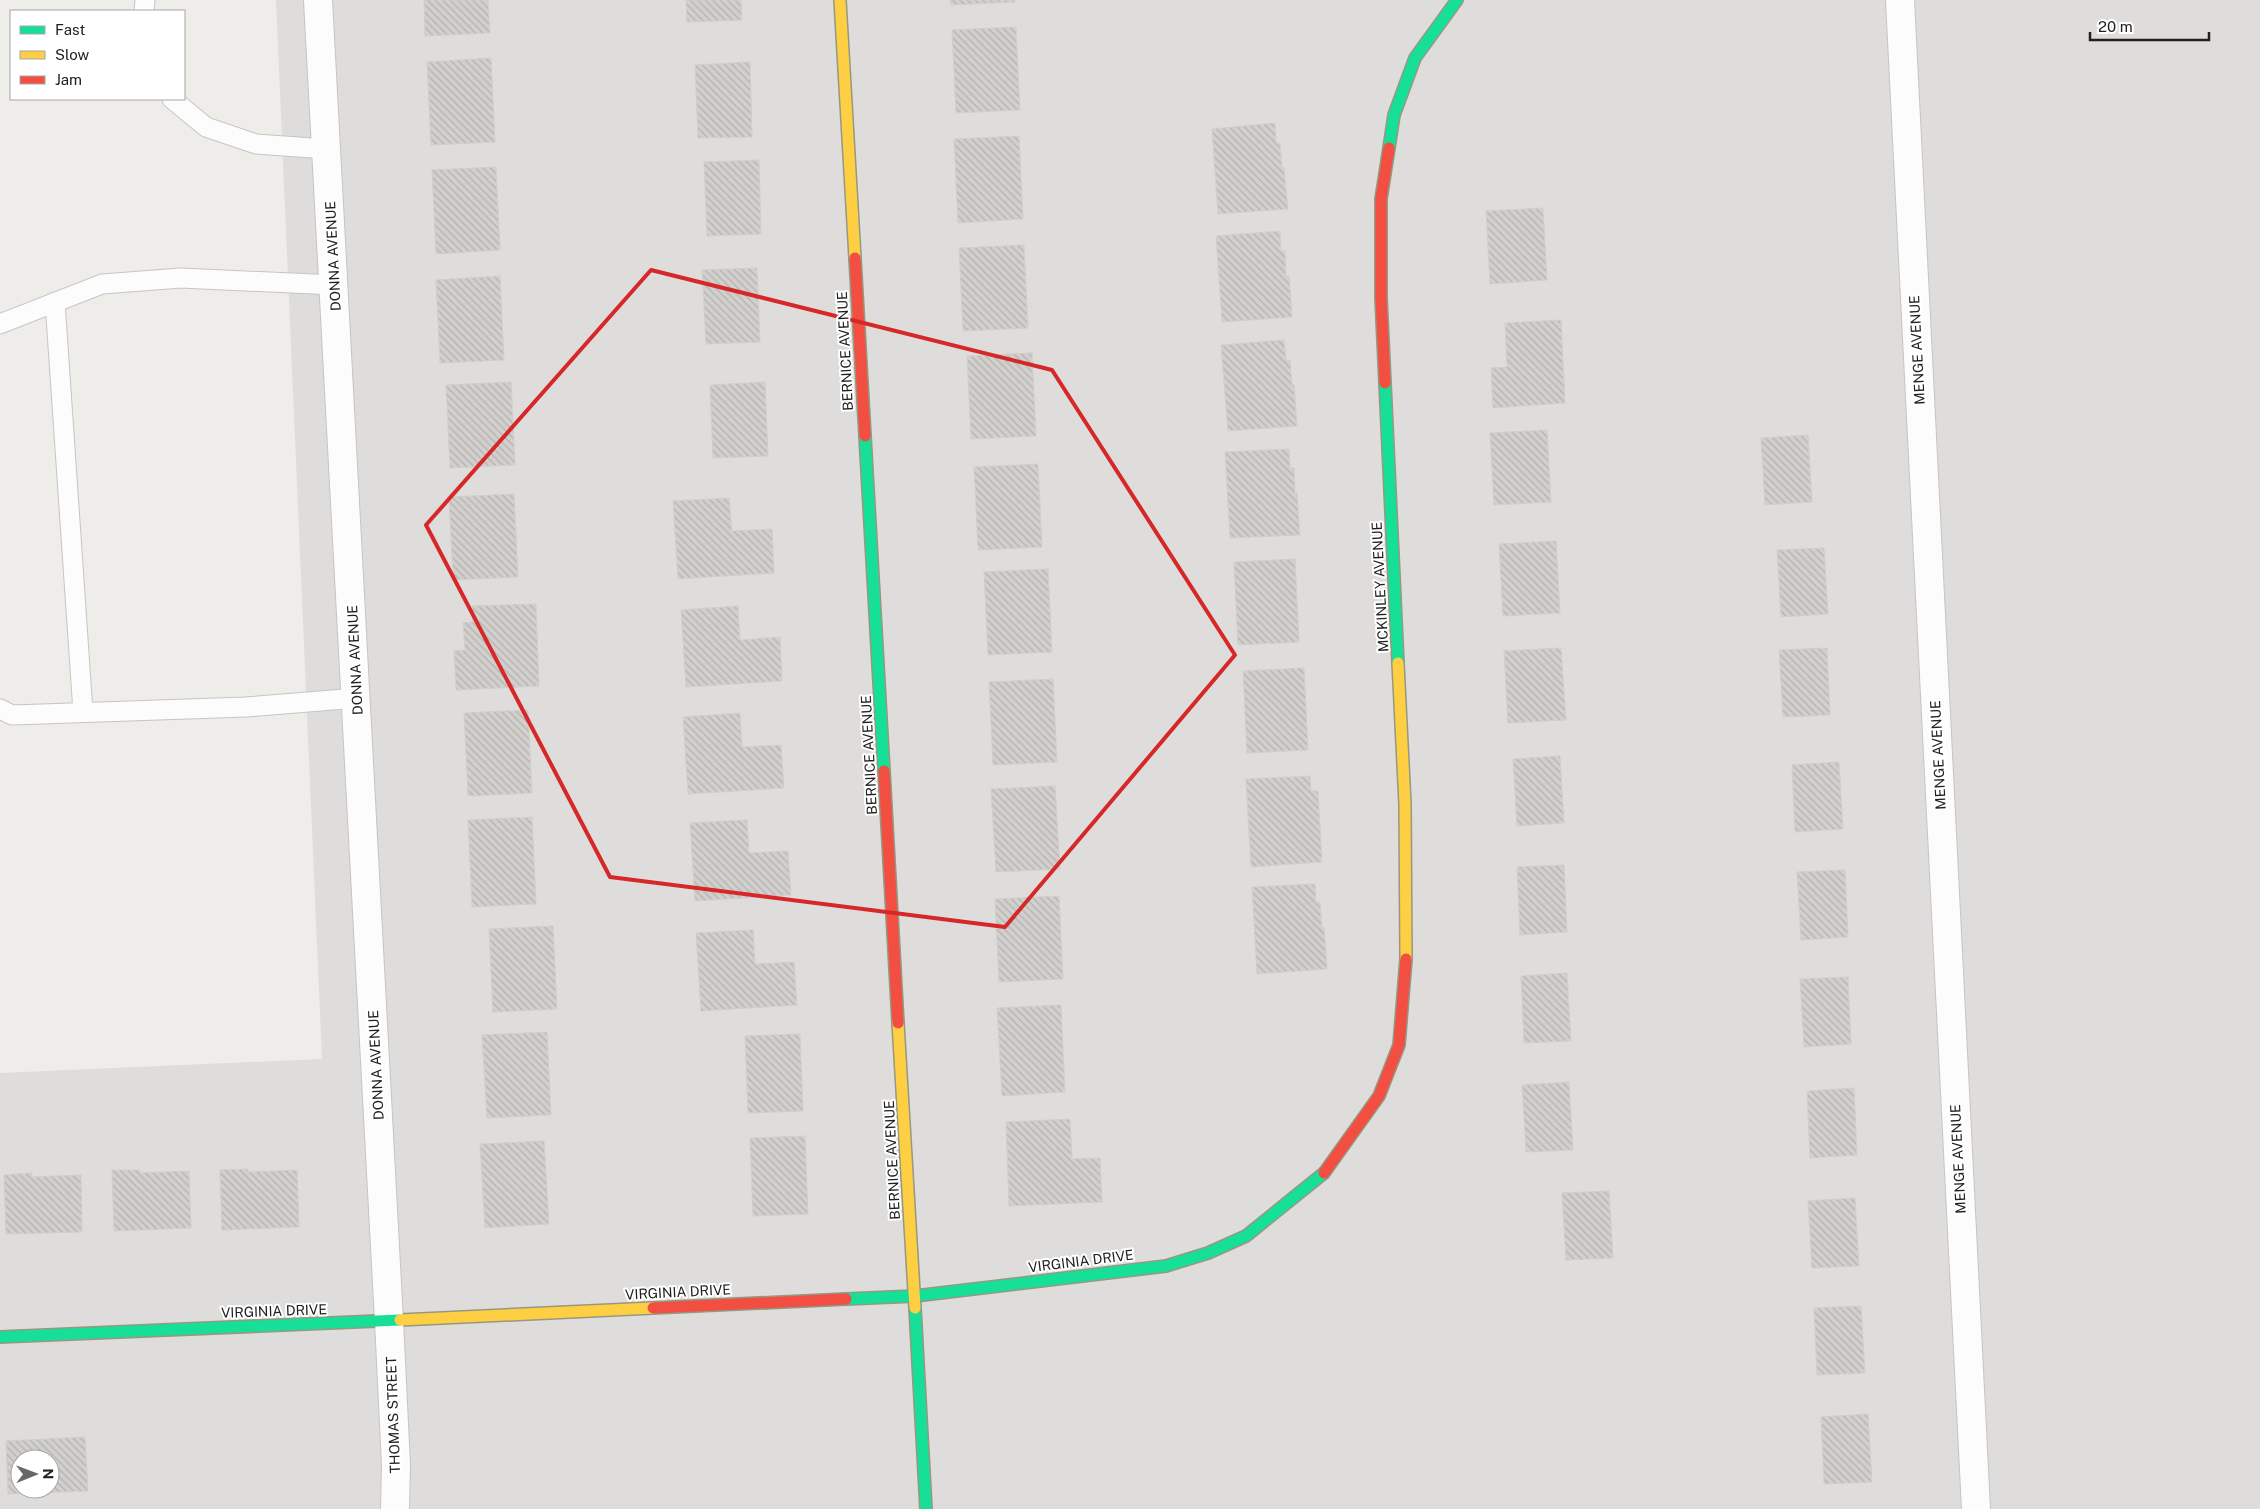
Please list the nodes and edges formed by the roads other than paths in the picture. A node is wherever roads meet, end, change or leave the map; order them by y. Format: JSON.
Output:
{"nodes":[{"id":1,"x":318,"y":0,"type":"edge"},
{"id":2,"x":840,"y":0,"type":"edge"},
{"id":3,"x":1457,"y":0,"type":"edge"},
{"id":4,"x":1900,"y":0,"type":"edge"},
{"id":5,"x":173,"y":100,"type":"edge"},
{"id":6,"x":326,"y":149,"type":"junction"},
{"id":7,"x":335,"y":285,"type":"junction"},
{"id":8,"x":55,"y":302,"type":"junction"},
{"id":9,"x":0,"y":324,"type":"edge"},
{"id":10,"x":357,"y":698,"type":"junction"},
{"id":11,"x":0,"y":709,"type":"edge"},
{"id":12,"x":82,"y":712,"type":"junction"},
{"id":13,"x":1328,"y":1170,"type":"joint"},
{"id":14,"x":915,"y":1296,"type":"junction"},
{"id":15,"x":389,"y":1321,"type":"junction"},
{"id":16,"x":0,"y":1336,"type":"edge"},
{"id":17,"x":395,"y":1509,"type":"edge"},
{"id":18,"x":926,"y":1509,"type":"edge"},
{"id":19,"x":1976,"y":1509,"type":"edge"}],
"edges":[{"from":1,"to":6,"type":"street","name":"DONNA AVENUE"},
{"from":2,"to":14,"type":"street","name":"BERNICE AVENUE"},
{"from":3,"to":13,"type":"street","name":"MCKINLEY AVENUE"},
{"from":4,"to":19,"type":"street","name":"MENGE AVENUE"},
{"from":5,"to":6,"type":"lane"},
{"from":6,"to":7,"type":"street","name":"DONNA AVENUE"},
{"from":7,"to":8,"type":"lane"},
{"from":7,"to":10,"type":"street","name":"DONNA AVENUE"},
{"from":8,"to":9,"type":"lane"},
{"from":8,"to":12,"type":"lane"},
{"from":10,"to":12,"type":"lane"},
{"from":10,"to":15,"type":"street","name":"DONNA AVENUE"},
{"from":11,"to":12,"type":"lane"},
{"from":13,"to":14,"type":"street","name":"VIRGINIA DRIVE"},
{"from":14,"to":15,"type":"street","name":"VIRGINIA DRIVE"},
{"from":14,"to":18,"type":"street","name":"BERNICE AVENUE"},
{"from":15,"to":16,"type":"street","name":"VIRGINIA DRIVE"},
{"from":15,"to":17,"type":"street","name":"THOMAS STREET"}]}
